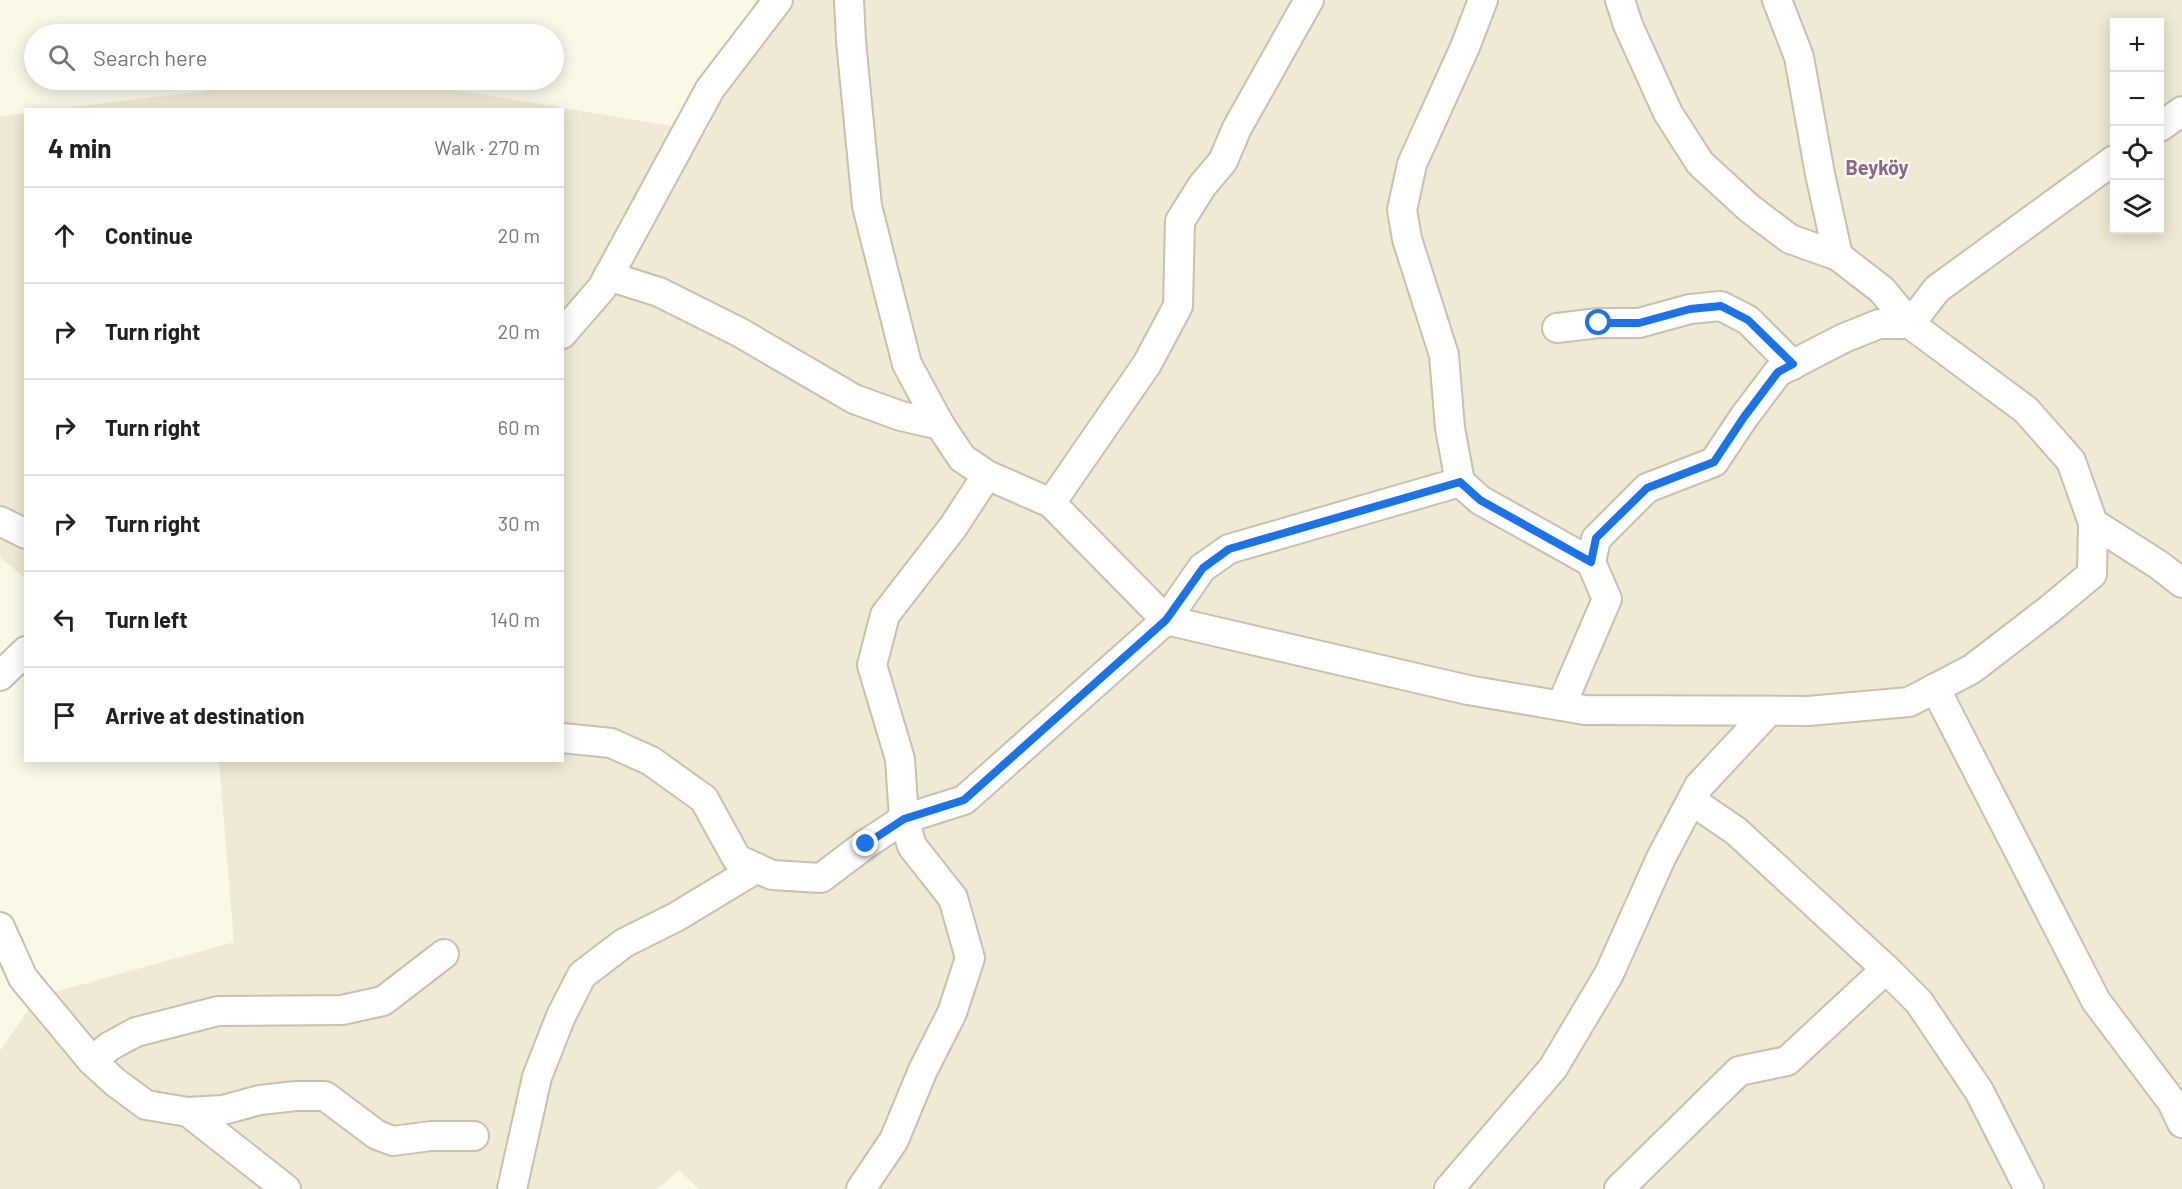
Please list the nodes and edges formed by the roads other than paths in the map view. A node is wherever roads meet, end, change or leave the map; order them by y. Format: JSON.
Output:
{"nodes":[{"id":1,"x":778,"y":0,"type":"edge"},
{"id":2,"x":849,"y":0,"type":"edge"},
{"id":3,"x":1309,"y":0,"type":"edge"},
{"id":4,"x":1483,"y":0,"type":"edge"},
{"id":5,"x":1620,"y":0,"type":"edge"},
{"id":6,"x":1777,"y":0,"type":"edge"},
{"id":7,"x":2182,"y":111,"type":"edge"},
{"id":8,"x":2161,"y":126,"type":"edge"},
{"id":9,"x":2110,"y":164,"type":"edge"},
{"id":10,"x":1838,"y":256,"type":"junction"},
{"id":11,"x":608,"y":276,"type":"junction"},
{"id":12,"x":1910,"y":324,"type":"junction"},
{"id":13,"x":1557,"y":328,"type":"dead end"},
{"id":14,"x":564,"y":332,"type":"edge"},
{"id":15,"x":1793,"y":364,"type":"junction"},
{"id":16,"x":940,"y":425,"type":"junction"},
{"id":17,"x":987,"y":475,"type":"junction"},
{"id":18,"x":1460,"y":482,"type":"junction"},
{"id":19,"x":1051,"y":503,"type":"junction"},
{"id":20,"x":0,"y":520,"type":"edge"},
{"id":21,"x":2093,"y":523,"type":"junction"},
{"id":22,"x":24,"y":533,"type":"edge"},
{"id":23,"x":1591,"y":562,"type":"junction"},
{"id":24,"x":2182,"y":582,"type":"edge"},
{"id":25,"x":1166,"y":620,"type":"junction"},
{"id":26,"x":24,"y":653,"type":"edge"},
{"id":27,"x":0,"y":676,"type":"edge"},
{"id":28,"x":1935,"y":688,"type":"junction"},
{"id":29,"x":1561,"y":706,"type":"junction"},
{"id":30,"x":1769,"y":711,"type":"junction"},
{"id":31,"x":564,"y":738,"type":"edge"},
{"id":32,"x":1692,"y":801,"type":"junction"},
{"id":33,"x":904,"y":819,"type":"junction"},
{"id":34,"x":757,"y":868,"type":"junction"},
{"id":35,"x":0,"y":927,"type":"edge"},
{"id":36,"x":444,"y":954,"type":"dead end"},
{"id":37,"x":1886,"y":969,"type":"junction"},
{"id":38,"x":92,"y":1061,"type":"junction"},
{"id":39,"x":188,"y":1112,"type":"junction"},
{"id":40,"x":2182,"y":1123,"type":"edge"},
{"id":41,"x":474,"y":1136,"type":"dead end"},
{"id":42,"x":286,"y":1189,"type":"edge"},
{"id":43,"x":512,"y":1189,"type":"edge"},
{"id":44,"x":861,"y":1189,"type":"edge"},
{"id":45,"x":1449,"y":1189,"type":"edge"},
{"id":46,"x":1619,"y":1189,"type":"edge"},
{"id":47,"x":2025,"y":1189,"type":"edge"}],
"edges":[{"from":1,"to":11,"type":"street"},
{"from":2,"to":16,"type":"street"},
{"from":3,"to":19,"type":"street"},
{"from":4,"to":18,"type":"street"},
{"from":5,"to":10,"type":"street"},
{"from":6,"to":10,"type":"street"},
{"from":7,"to":8,"type":"street"},
{"from":9,"to":12,"type":"street"},
{"from":10,"to":12,"type":"street"},
{"from":11,"to":14,"type":"street"},
{"from":11,"to":16,"type":"street"},
{"from":12,"to":15,"type":"street"},
{"from":12,"to":21,"type":"street"},
{"from":13,"to":15,"type":"street"},
{"from":15,"to":23,"type":"street"},
{"from":16,"to":17,"type":"street"},
{"from":17,"to":19,"type":"street"},
{"from":17,"to":33,"type":"street"},
{"from":18,"to":23,"type":"street"},
{"from":18,"to":25,"type":"street"},
{"from":19,"to":25,"type":"street"},
{"from":20,"to":22,"type":"street"},
{"from":21,"to":24,"type":"street"},
{"from":21,"to":28,"type":"street"},
{"from":23,"to":29,"type":"street"},
{"from":25,"to":29,"type":"street"},
{"from":25,"to":33,"type":"street"},
{"from":26,"to":27,"type":"street"},
{"from":28,"to":30,"type":"street"},
{"from":28,"to":40,"type":"street"},
{"from":29,"to":30,"type":"street"},
{"from":30,"to":32,"type":"street"},
{"from":31,"to":34,"type":"street"},
{"from":32,"to":37,"type":"street"},
{"from":32,"to":45,"type":"street"},
{"from":33,"to":34,"type":"street"},
{"from":33,"to":44,"type":"street"},
{"from":34,"to":43,"type":"street"},
{"from":35,"to":38,"type":"street"},
{"from":36,"to":38,"type":"street"},
{"from":37,"to":46,"type":"street"},
{"from":37,"to":47,"type":"street"},
{"from":38,"to":39,"type":"street"},
{"from":39,"to":41,"type":"street"},
{"from":39,"to":42,"type":"street"}]}
